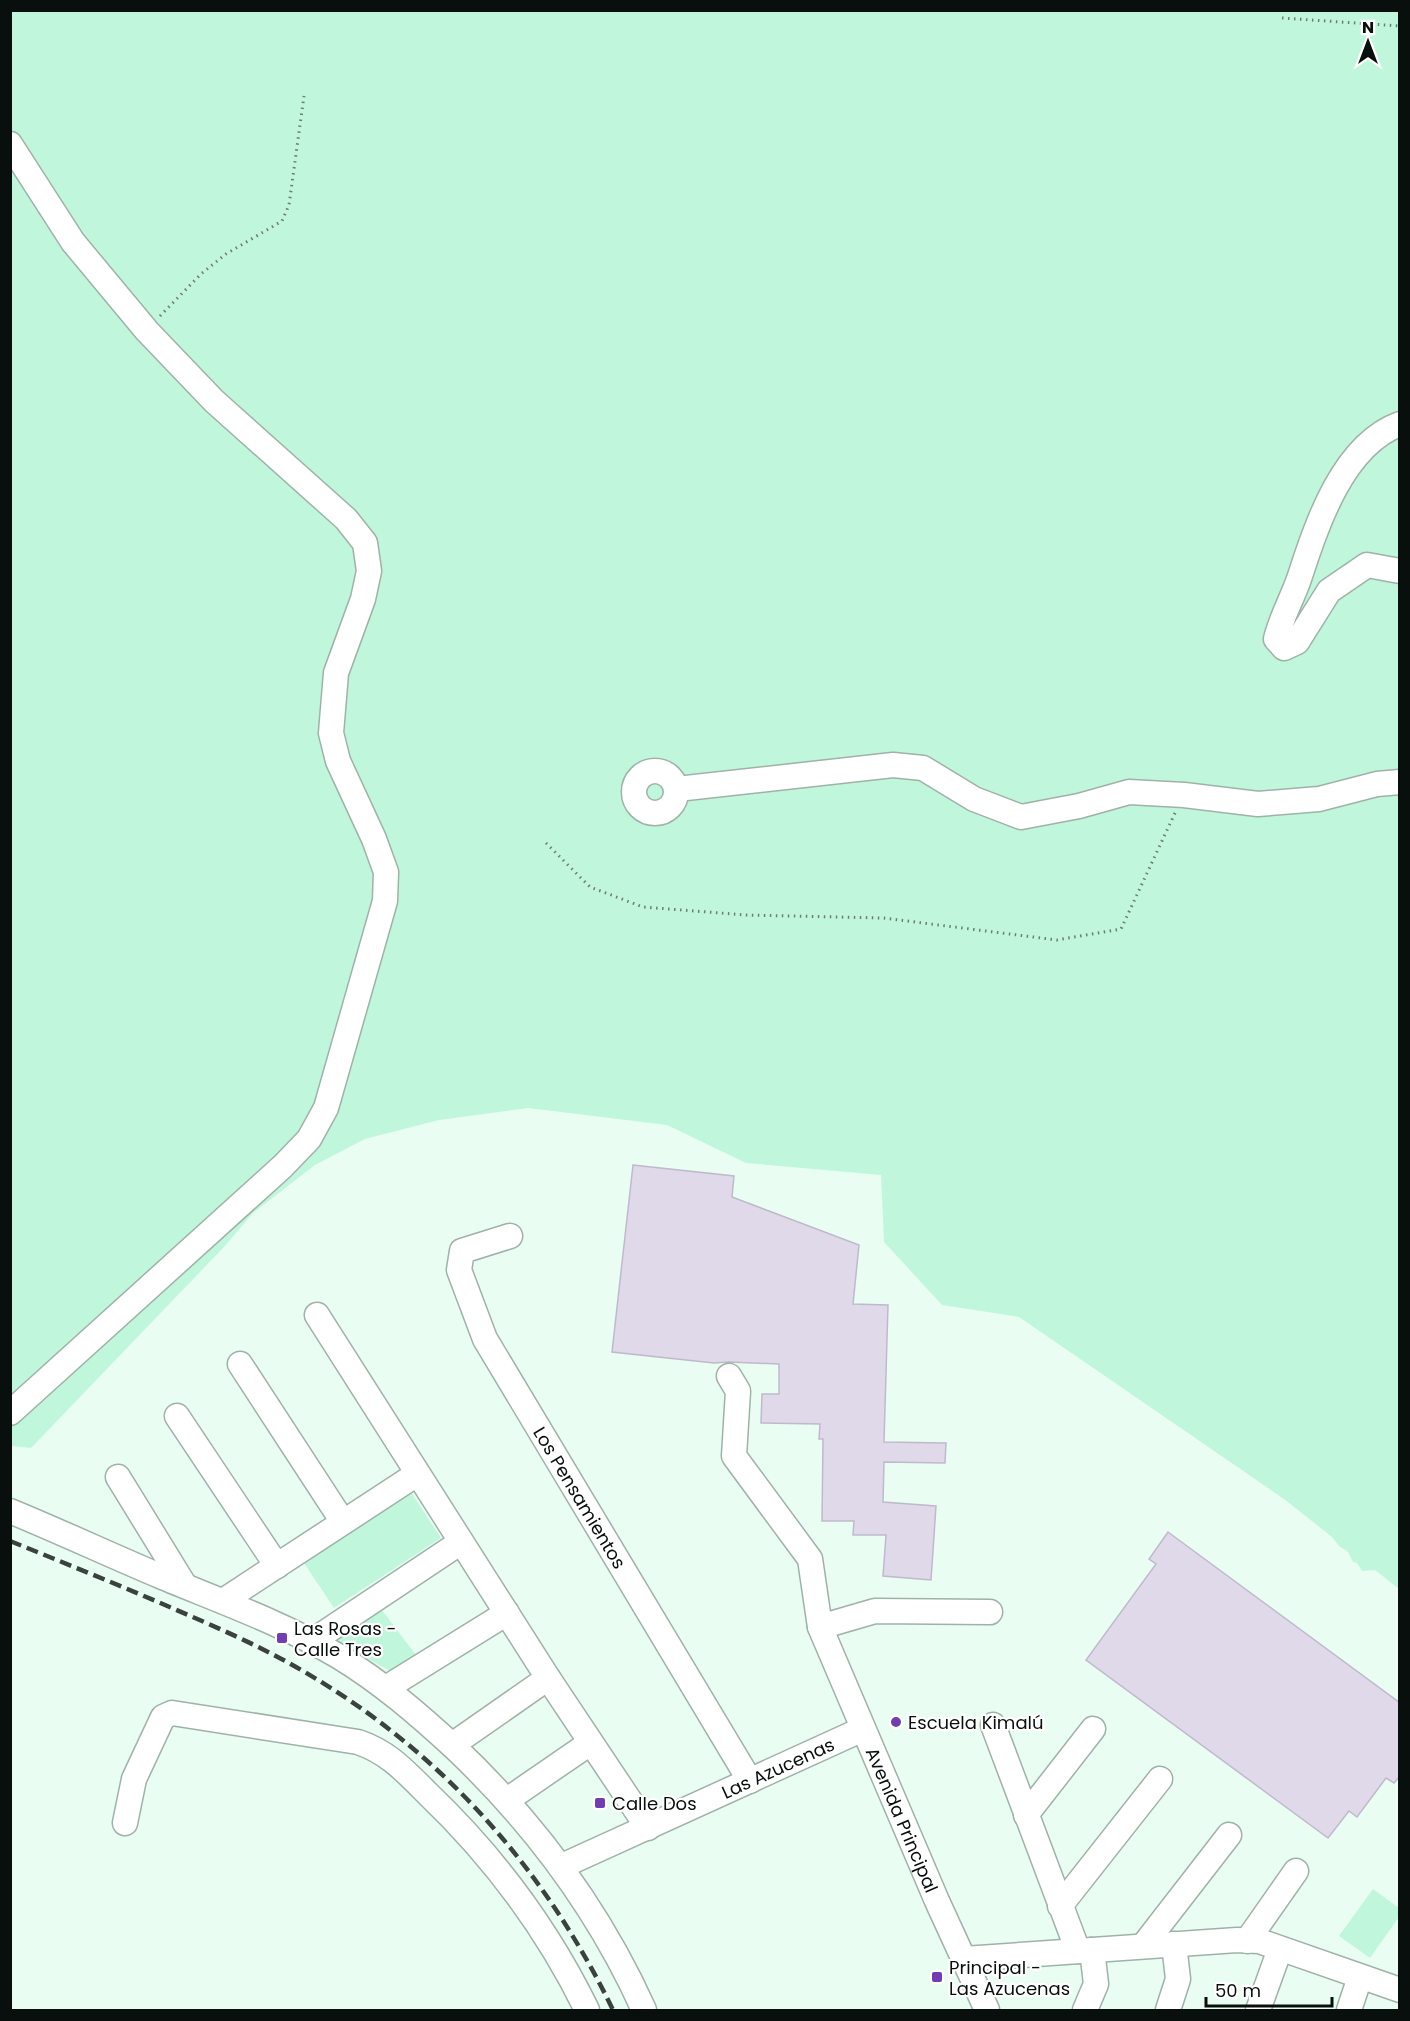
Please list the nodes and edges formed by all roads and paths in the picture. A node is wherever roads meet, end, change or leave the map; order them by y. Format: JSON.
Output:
{"nodes":[{"id":1,"x":1282,"y":18,"type":"dead end"},
{"id":2,"x":1400,"y":26,"type":"edge"},
{"id":3,"x":304,"y":96,"type":"dead end"},
{"id":4,"x":10,"y":144,"type":"edge"},
{"id":5,"x":147,"y":331,"type":"junction"},
{"id":6,"x":1400,"y":424,"type":"edge"},
{"id":7,"x":1400,"y":571,"type":"edge"},
{"id":8,"x":1400,"y":782,"type":"edge"},
{"id":9,"x":677,"y":789,"type":"dead end"},
{"id":10,"x":1184,"y":795,"type":"junction"},
{"id":11,"x":546,"y":843,"type":"dead end"},
{"id":12,"x":510,"y":1236,"type":"dead end"},
{"id":13,"x":317,"y":1315,"type":"dead end"},
{"id":14,"x":240,"y":1364,"type":"dead end"},
{"id":15,"x":729,"y":1376,"type":"dead end"},
{"id":16,"x":10,"y":1413,"type":"edge"},
{"id":17,"x":177,"y":1416,"type":"dead end"},
{"id":18,"x":417,"y":1474,"type":"junction"},
{"id":19,"x":118,"y":1477,"type":"dead end"},
{"id":20,"x":10,"y":1511,"type":"edge"},
{"id":21,"x":343,"y":1522,"type":"junction"},
{"id":22,"x":461,"y":1542,"type":"junction"},
{"id":23,"x":277,"y":1566,"type":"junction"},
{"id":24,"x":185,"y":1586,"type":"junction"},
{"id":25,"x":223,"y":1601,"type":"junction"},
{"id":26,"x":990,"y":1612,"type":"dead end"},
{"id":27,"x":507,"y":1613,"type":"junction"},
{"id":28,"x":820,"y":1627,"type":"junction"},
{"id":29,"x":311,"y":1642,"type":"junction"},
{"id":30,"x":548,"y":1678,"type":"junction"},
{"id":31,"x":386,"y":1688,"type":"junction"},
{"id":32,"x":993,"y":1725,"type":"dead end"},
{"id":33,"x":863,"y":1729,"type":"junction"},
{"id":34,"x":1093,"y":1729,"type":"dead end"},
{"id":35,"x":590,"y":1743,"type":"junction"},
{"id":36,"x":452,"y":1745,"type":"junction"},
{"id":37,"x":1160,"y":1779,"type":"dead end"},
{"id":38,"x":750,"y":1781,"type":"junction"},
{"id":39,"x":507,"y":1800,"type":"junction"},
{"id":40,"x":1026,"y":1815,"type":"junction"},
{"id":41,"x":125,"y":1822,"type":"dead end"},
{"id":42,"x":648,"y":1828,"type":"junction"},
{"id":43,"x":1229,"y":1835,"type":"dead end"},
{"id":44,"x":561,"y":1866,"type":"junction"},
{"id":45,"x":1296,"y":1871,"type":"dead end"},
{"id":46,"x":1060,"y":1906,"type":"junction"},
{"id":47,"x":1247,"y":1941,"type":"junction"},
{"id":48,"x":1174,"y":1944,"type":"junction"},
{"id":49,"x":1143,"y":1946,"type":"junction"},
{"id":50,"x":1280,"y":1949,"type":"junction"},
{"id":51,"x":1085,"y":1950,"type":"junction"},
{"id":52,"x":964,"y":1959,"type":"junction"},
{"id":53,"x":1360,"y":1977,"type":"junction"},
{"id":54,"x":1400,"y":1990,"type":"edge"},
{"id":55,"x":587,"y":2010,"type":"edge"},
{"id":56,"x":644,"y":2010,"type":"edge"},
{"id":57,"x":987,"y":2010,"type":"edge"},
{"id":58,"x":1085,"y":2010,"type":"edge"},
{"id":59,"x":1168,"y":2010,"type":"edge"},
{"id":60,"x":1258,"y":2010,"type":"edge"},
{"id":61,"x":1349,"y":2010,"type":"edge"}],
"edges":[{"from":1,"to":2,"type":"path"},
{"from":3,"to":5,"type":"path"},
{"from":4,"to":5,"type":"street"},
{"from":5,"to":16,"type":"street"},
{"from":6,"to":7,"type":"street"},
{"from":8,"to":10,"type":"street"},
{"from":9,"to":10,"type":"street"},
{"from":10,"to":11,"type":"path"},
{"from":12,"to":38,"type":"street","name":"Los Pensamientos"},
{"from":13,"to":18,"type":"street"},
{"from":14,"to":21,"type":"street"},
{"from":15,"to":28,"type":"street","name":"Avenida Principal"},
{"from":17,"to":23,"type":"street"},
{"from":18,"to":21,"type":"street"},
{"from":18,"to":22,"type":"street"},
{"from":19,"to":24,"type":"street"},
{"from":20,"to":24,"type":"street"},
{"from":21,"to":23,"type":"street"},
{"from":22,"to":27,"type":"street"},
{"from":22,"to":29,"type":"street"},
{"from":23,"to":25,"type":"street"},
{"from":24,"to":25,"type":"street"},
{"from":25,"to":29,"type":"street"},
{"from":26,"to":28,"type":"street"},
{"from":27,"to":30,"type":"street"},
{"from":27,"to":31,"type":"street"},
{"from":28,"to":33,"type":"street","name":"Avenida Principal"},
{"from":29,"to":31,"type":"street"},
{"from":30,"to":35,"type":"street"},
{"from":30,"to":36,"type":"street"},
{"from":31,"to":36,"type":"street"},
{"from":32,"to":40,"type":"street"},
{"from":33,"to":38,"type":"street","name":"Las Azucenas"},
{"from":33,"to":52,"type":"street","name":"Avenida Principal"},
{"from":34,"to":40,"type":"street"},
{"from":35,"to":39,"type":"street"},
{"from":35,"to":42,"type":"street"},
{"from":36,"to":39,"type":"street"},
{"from":37,"to":46,"type":"street"},
{"from":38,"to":42,"type":"street","name":"Las Azucenas"},
{"from":39,"to":44,"type":"street"},
{"from":40,"to":46,"type":"street"},
{"from":41,"to":55,"type":"street"},
{"from":42,"to":44,"type":"street","name":"Las Azucenas"},
{"from":43,"to":49,"type":"street"},
{"from":44,"to":56,"type":"street"},
{"from":45,"to":47,"type":"street"},
{"from":46,"to":51,"type":"street"},
{"from":47,"to":48,"type":"street"},
{"from":47,"to":50,"type":"street"},
{"from":48,"to":49,"type":"street"},
{"from":48,"to":59,"type":"street"},
{"from":49,"to":51,"type":"street"},
{"from":50,"to":53,"type":"street"},
{"from":50,"to":60,"type":"street"},
{"from":51,"to":52,"type":"street"},
{"from":51,"to":58,"type":"street"},
{"from":52,"to":57,"type":"street","name":"Avenida Principal"},
{"from":53,"to":54,"type":"street"},
{"from":53,"to":61,"type":"street"}]}
